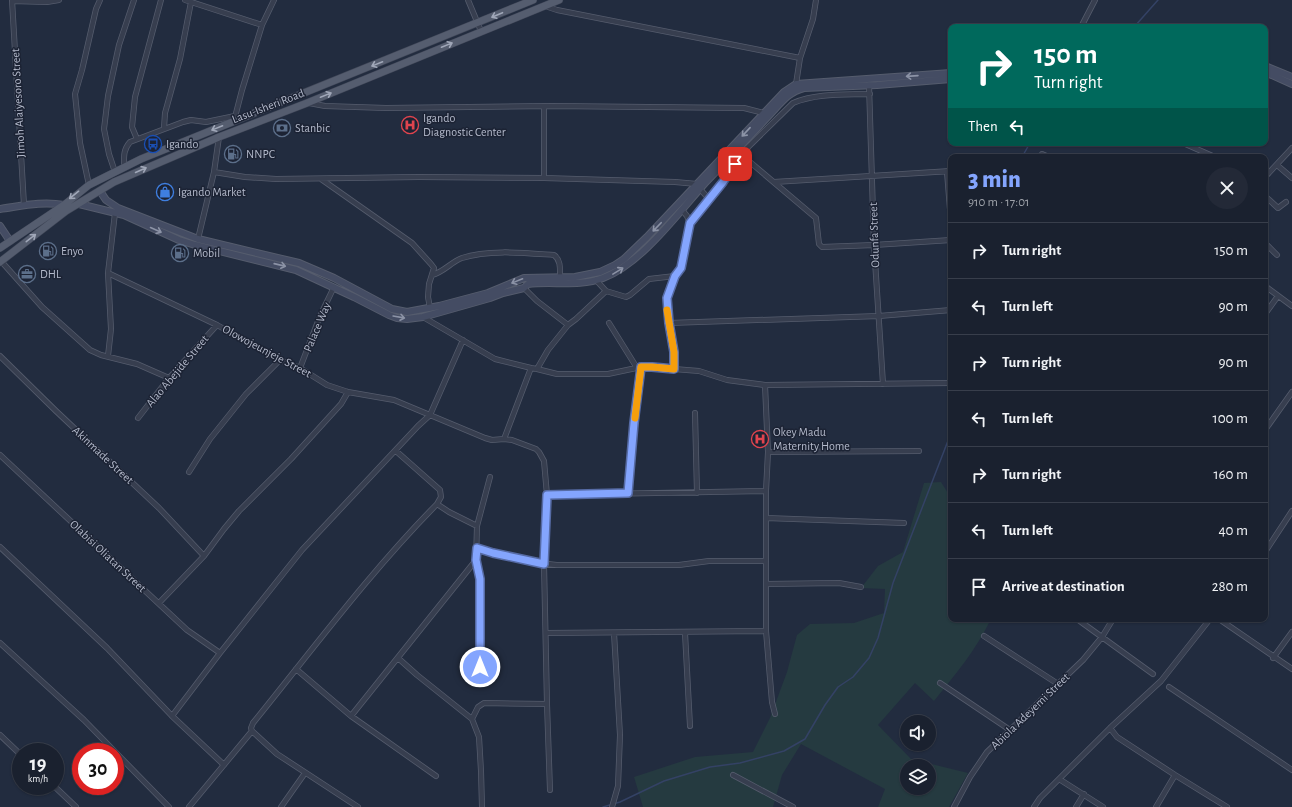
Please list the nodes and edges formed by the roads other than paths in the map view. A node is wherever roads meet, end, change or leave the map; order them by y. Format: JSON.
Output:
{"nodes":[{"id":1,"x":12,"y":0,"type":"edge"},
{"id":2,"x":59,"y":0,"type":"edge"},
{"id":3,"x":100,"y":0,"type":"edge"},
{"id":4,"x":134,"y":0,"type":"edge"},
{"id":5,"x":161,"y":0,"type":"edge"},
{"id":6,"x":185,"y":0,"type":"edge"},
{"id":7,"x":274,"y":0,"type":"edge"},
{"id":8,"x":468,"y":0,"type":"edge"},
{"id":9,"x":533,"y":0,"type":"edge"},
{"id":10,"x":559,"y":0,"type":"edge"},
{"id":11,"x":816,"y":0,"type":"edge"},
{"id":12,"x":1095,"y":0,"type":"edge"},
{"id":13,"x":191,"y":2,"type":"junction"},
{"id":14,"x":545,"y":6,"type":"junction"},
{"id":15,"x":477,"y":23,"type":"junction"},
{"id":16,"x":1083,"y":24,"type":"edge"},
{"id":17,"x":262,"y":25,"type":"junction"},
{"id":18,"x":481,"y":31,"type":"junction"},
{"id":19,"x":800,"y":58,"type":"junction"},
{"id":20,"x":1268,"y":67,"type":"edge"},
{"id":21,"x":948,"y":73,"type":"edge"},
{"id":22,"x":1268,"y":73,"type":"edge"},
{"id":23,"x":1292,"y":77,"type":"edge"},
{"id":24,"x":948,"y":79,"type":"edge"},
{"id":25,"x":796,"y":84,"type":"junction"},
{"id":26,"x":1292,"y":84,"type":"edge"},
{"id":27,"x":869,"y":85,"type":"junction"},
{"id":28,"x":870,"y":94,"type":"junction"},
{"id":29,"x":307,"y":103,"type":"junction"},
{"id":30,"x":544,"y":106,"type":"junction"},
{"id":31,"x":774,"y":110,"type":"junction"},
{"id":32,"x":764,"y":112,"type":"junction"},
{"id":33,"x":780,"y":117,"type":"junction"},
{"id":34,"x":235,"y":118,"type":"junction"},
{"id":35,"x":164,"y":128,"type":"junction"},
{"id":36,"x":219,"y":137,"type":"junction"},
{"id":37,"x":137,"y":138,"type":"junction"},
{"id":38,"x":1190,"y":146,"type":"edge"},
{"id":39,"x":1292,"y":148,"type":"edge"},
{"id":40,"x":739,"y":153,"type":"junction"},
{"id":41,"x":1208,"y":154,"type":"edge"},
{"id":42,"x":1277,"y":165,"type":"junction"},
{"id":43,"x":124,"y":168,"type":"junction"},
{"id":44,"x":115,"y":172,"type":"junction"},
{"id":45,"x":214,"y":172,"type":"junction"},
{"id":46,"x":948,"y":172,"type":"edge"},
{"id":47,"x":1268,"y":174,"type":"edge"},
{"id":48,"x":872,"y":177,"type":"junction"},
{"id":49,"x":544,"y":178,"type":"junction"},
{"id":50,"x":1292,"y":178,"type":"edge"},
{"id":51,"x":321,"y":179,"type":"junction"},
{"id":52,"x":774,"y":182,"type":"junction"},
{"id":53,"x":89,"y":185,"type":"junction"},
{"id":54,"x":699,"y":186,"type":"junction"},
{"id":55,"x":100,"y":191,"type":"junction"},
{"id":56,"x":709,"y":199,"type":"junction"},
{"id":57,"x":1268,"y":199,"type":"edge"},
{"id":58,"x":1286,"y":202,"type":"dead end"},
{"id":59,"x":64,"y":204,"type":"junction"},
{"id":60,"x":79,"y":204,"type":"junction"},
{"id":61,"x":24,"y":205,"type":"junction"},
{"id":62,"x":0,"y":210,"type":"edge"},
{"id":63,"x":682,"y":210,"type":"junction"},
{"id":64,"x":115,"y":212,"type":"junction"},
{"id":65,"x":690,"y":223,"type":"junction"},
{"id":66,"x":0,"y":226,"type":"edge"},
{"id":67,"x":198,"y":239,"type":"junction"},
{"id":68,"x":948,"y":240,"type":"edge"},
{"id":69,"x":10,"y":241,"type":"junction"},
{"id":70,"x":874,"y":245,"type":"junction"},
{"id":71,"x":1268,"y":246,"type":"edge"},
{"id":72,"x":0,"y":248,"type":"edge"},
{"id":73,"x":1277,"y":255,"type":"dead end"},
{"id":74,"x":0,"y":262,"type":"edge"},
{"id":75,"x":108,"y":273,"type":"junction"},
{"id":76,"x":432,"y":275,"type":"junction"},
{"id":77,"x":675,"y":276,"type":"junction"},
{"id":78,"x":560,"y":277,"type":"junction"},
{"id":79,"x":596,"y":280,"type":"junction"},
{"id":80,"x":334,"y":287,"type":"junction"},
{"id":81,"x":524,"y":288,"type":"junction"},
{"id":82,"x":1268,"y":288,"type":"edge"},
{"id":83,"x":606,"y":291,"type":"junction"},
{"id":84,"x":1278,"y":296,"type":"junction"},
{"id":85,"x":1292,"y":306,"type":"edge"},
{"id":86,"x":430,"y":308,"type":"junction"},
{"id":87,"x":948,"y":310,"type":"edge"},
{"id":88,"x":1268,"y":310,"type":"edge"},
{"id":89,"x":879,"y":316,"type":"junction"},
{"id":90,"x":423,"y":317,"type":"junction"},
{"id":91,"x":609,"y":323,"type":"dead end"},
{"id":92,"x":669,"y":323,"type":"junction"},
{"id":93,"x":217,"y":325,"type":"junction"},
{"id":94,"x":568,"y":325,"type":"junction"},
{"id":95,"x":463,"y":340,"type":"junction"},
{"id":96,"x":0,"y":356,"type":"edge"},
{"id":97,"x":108,"y":356,"type":"junction"},
{"id":98,"x":280,"y":360,"type":"junction"},
{"id":99,"x":639,"y":367,"type":"junction"},
{"id":100,"x":300,"y":368,"type":"junction"},
{"id":101,"x":531,"y":368,"type":"junction"},
{"id":102,"x":537,"y":369,"type":"junction"},
{"id":103,"x":674,"y":369,"type":"junction"},
{"id":104,"x":169,"y":378,"type":"junction"},
{"id":105,"x":948,"y":383,"type":"edge"},
{"id":106,"x":883,"y":384,"type":"junction"},
{"id":107,"x":765,"y":385,"type":"junction"},
{"id":108,"x":348,"y":392,"type":"junction"},
{"id":109,"x":1292,"y":392,"type":"edge"},
{"id":110,"x":696,"y":413,"type":"dead end"},
{"id":111,"x":430,"y":415,"type":"junction"},
{"id":112,"x":138,"y":418,"type":"dead end"},
{"id":113,"x":1268,"y":426,"type":"edge"},
{"id":114,"x":504,"y":439,"type":"junction"},
{"id":115,"x":396,"y":451,"type":"junction"},
{"id":116,"x":919,"y":451,"type":"dead end"},
{"id":117,"x":768,"y":452,"type":"junction"},
{"id":118,"x":0,"y":455,"type":"edge"},
{"id":119,"x":189,"y":472,"type":"dead end"},
{"id":120,"x":490,"y":477,"type":"dead end"},
{"id":121,"x":766,"y":491,"type":"junction"},
{"id":122,"x":628,"y":493,"type":"junction"},
{"id":123,"x":697,"y":493,"type":"junction"},
{"id":124,"x":547,"y":495,"type":"junction"},
{"id":125,"x":437,"y":504,"type":"junction"},
{"id":126,"x":1292,"y":512,"type":"edge"},
{"id":127,"x":766,"y":518,"type":"junction"},
{"id":128,"x":904,"y":523,"type":"dead end"},
{"id":129,"x":477,"y":526,"type":"junction"},
{"id":130,"x":0,"y":547,"type":"edge"},
{"id":131,"x":477,"y":548,"type":"junction"},
{"id":132,"x":1268,"y":548,"type":"edge"},
{"id":133,"x":204,"y":556,"type":"junction"},
{"id":134,"x":476,"y":560,"type":"junction"},
{"id":135,"x":766,"y":560,"type":"junction"},
{"id":136,"x":544,"y":564,"type":"junction"},
{"id":137,"x":766,"y":584,"type":"junction"},
{"id":138,"x":861,"y":587,"type":"dead end"},
{"id":139,"x":159,"y":603,"type":"junction"},
{"id":140,"x":1081,"y":622,"type":"edge"},
{"id":141,"x":1111,"y":622,"type":"edge"},
{"id":142,"x":1208,"y":622,"type":"edge"},
{"id":143,"x":1223,"y":622,"type":"edge"},
{"id":144,"x":766,"y":631,"type":"junction"},
{"id":145,"x":614,"y":632,"type":"junction"},
{"id":146,"x":1292,"y":632,"type":"edge"},
{"id":147,"x":546,"y":633,"type":"junction"},
{"id":148,"x":685,"y":633,"type":"junction"},
{"id":149,"x":984,"y":636,"type":"dead end"},
{"id":150,"x":1102,"y":637,"type":"junction"},
{"id":151,"x":0,"y":643,"type":"edge"},
{"id":152,"x":220,"y":653,"type":"junction"},
{"id":153,"x":398,"y":658,"type":"junction"},
{"id":154,"x":1273,"y":658,"type":"junction"},
{"id":155,"x":480,"y":667,"type":"dead end"},
{"id":156,"x":296,"y":669,"type":"junction"},
{"id":157,"x":1292,"y":669,"type":"edge"},
{"id":158,"x":1153,"y":674,"type":"dead end"},
{"id":159,"x":940,"y":683,"type":"dead end"},
{"id":160,"x":1058,"y":684,"type":"junction"},
{"id":161,"x":1169,"y":687,"type":"dead end"},
{"id":162,"x":547,"y":704,"type":"junction"},
{"id":163,"x":775,"y":714,"type":"dead end"},
{"id":164,"x":172,"y":716,"type":"junction"},
{"id":165,"x":351,"y":716,"type":"junction"},
{"id":166,"x":472,"y":719,"type":"junction"},
{"id":167,"x":690,"y":726,"type":"dead end"},
{"id":168,"x":1110,"y":728,"type":"junction"},
{"id":169,"x":1010,"y":730,"type":"junction"},
{"id":170,"x":252,"y":731,"type":"junction"},
{"id":171,"x":0,"y":735,"type":"edge"},
{"id":172,"x":12,"y":746,"type":"edge"},
{"id":173,"x":224,"y":765,"type":"junction"},
{"id":174,"x":1292,"y":770,"type":"edge"},
{"id":175,"x":306,"y":773,"type":"junction"},
{"id":176,"x":1175,"y":775,"type":"junction"},
{"id":177,"x":436,"y":776,"type":"dead end"},
{"id":178,"x":733,"y":776,"type":"dead end"},
{"id":179,"x":1059,"y":780,"type":"junction"},
{"id":180,"x":550,"y":790,"type":"dead end"},
{"id":181,"x":1084,"y":794,"type":"junction"},
{"id":182,"x":63,"y":795,"type":"edge"},
{"id":183,"x":612,"y":805,"type":"edge"},
{"id":184,"x":76,"y":807,"type":"edge"},
{"id":185,"x":169,"y":807,"type":"edge"},
{"id":186,"x":189,"y":807,"type":"edge"},
{"id":187,"x":280,"y":807,"type":"edge"},
{"id":188,"x":358,"y":807,"type":"edge"},
{"id":189,"x":482,"y":807,"type":"edge"},
{"id":190,"x":793,"y":807,"type":"edge"},
{"id":191,"x":954,"y":807,"type":"edge"},
{"id":192,"x":1034,"y":807,"type":"edge"},
{"id":193,"x":1076,"y":807,"type":"edge"},
{"id":194,"x":1103,"y":807,"type":"edge"},
{"id":195,"x":1156,"y":807,"type":"edge"},
{"id":196,"x":1227,"y":807,"type":"edge"}],
"edges":[{"from":1,"to":2,"type":"street"},
{"from":1,"to":61,"type":"street","name":"Jimoh Alaiyesoro Street"},
{"from":3,"to":53,"type":"street"},
{"from":4,"to":44,"type":"street"},
{"from":5,"to":37,"type":"street"},
{"from":6,"to":13,"type":"street"},
{"from":7,"to":17,"type":"street"},
{"from":8,"to":15,"type":"street"},
{"from":9,"to":15,"type":"main road","name":"Lasu-Isheri Road","one_way":true},
{"from":10,"to":14,"type":"main road","name":"Lasu-Isheri Road"},
{"from":11,"to":19,"type":"street"},
{"from":12,"to":16,"type":"street"},
{"from":13,"to":17,"type":"street"},
{"from":13,"to":35,"type":"street"},
{"from":14,"to":18,"type":"main road","name":"Lasu-Isheri Road"},
{"from":14,"to":19,"type":"street"},
{"from":15,"to":18,"type":"street"},
{"from":15,"to":34,"type":"main road","name":"Lasu-Isheri Road","one_way":true},
{"from":17,"to":34,"type":"street"},
{"from":29,"to":18,"type":"main road","name":"Lasu-Isheri Road","one_way":true},
{"from":19,"to":25,"type":"street"},
{"from":20,"to":23,"type":"main road"},
{"from":21,"to":25,"type":"main road","one_way":true},
{"from":22,"to":26,"type":"main road"},
{"from":24,"to":27,"type":"main road"},
{"from":25,"to":32,"type":"main road"},
{"from":27,"to":28,"type":"street","name":"Odunfa Street"},
{"from":27,"to":31,"type":"main road"},
{"from":28,"to":33,"type":"street"},
{"from":28,"to":48,"type":"street","name":"Odunfa Street"},
{"from":29,"to":30,"type":"street"},
{"from":29,"to":36,"type":"main road","name":"Lasu-Isheri Road"},
{"from":30,"to":32,"type":"street"},
{"from":30,"to":49,"type":"street"},
{"from":31,"to":33,"type":"street"},
{"from":31,"to":40,"type":"main road"},
{"from":32,"to":54,"type":"main road","one_way":true},
{"from":33,"to":40,"type":"street"},
{"from":34,"to":35,"type":"street"},
{"from":34,"to":43,"type":"main road","name":"Lasu-Isheri Road","one_way":true},
{"from":35,"to":37,"type":"street"},
{"from":36,"to":45,"type":"street"},
{"from":55,"to":36,"type":"main road","name":"Lasu-Isheri Road","one_way":true},
{"from":37,"to":43,"type":"street"},
{"from":38,"to":41,"type":"street"},
{"from":39,"to":42,"type":"street"},
{"from":40,"to":52,"type":"street"},
{"from":40,"to":54,"type":"main road"},
{"from":40,"to":56,"type":"street"},
{"from":42,"to":47,"type":"street"},
{"from":42,"to":50,"type":"street"},
{"from":43,"to":44,"type":"main road","name":"Lasu-Isheri Road"},
{"from":44,"to":53,"type":"main road","name":"Lasu-Isheri Road"},
{"from":45,"to":51,"type":"street"},
{"from":45,"to":67,"type":"street"},
{"from":46,"to":48,"type":"street"},
{"from":48,"to":52,"type":"street"},
{"from":48,"to":70,"type":"street","name":"Odunfa Street"},
{"from":49,"to":51,"type":"street"},
{"from":49,"to":54,"type":"street"},
{"from":51,"to":76,"type":"street"},
{"from":52,"to":70,"type":"street"},
{"from":53,"to":59,"type":"main road","name":"Lasu-Isheri Road","one_way":true},
{"from":54,"to":56,"type":"street"},
{"from":54,"to":63,"type":"main road"},
{"from":54,"to":78,"type":"main road","one_way":true},
{"from":55,"to":60,"type":"main road","name":"Lasu-Isheri Road"},
{"from":55,"to":67,"type":"main road"},
{"from":56,"to":65,"type":"street"},
{"from":57,"to":58,"type":"street"},
{"from":59,"to":61,"type":"main road"},
{"from":59,"to":69,"type":"main road","name":"Lasu-Isheri Road"},
{"from":60,"to":64,"type":"main road"},
{"from":74,"to":60,"type":"main road","name":"Lasu-Isheri Road","one_way":true},
{"from":61,"to":62,"type":"main road"},
{"from":63,"to":65,"type":"street"},
{"from":79,"to":63,"type":"main road","one_way":true},
{"from":64,"to":75,"type":"street"},
{"from":64,"to":80,"type":"main road","one_way":true},
{"from":65,"to":77,"type":"street"},
{"from":66,"to":69,"type":"main road"},
{"from":67,"to":86,"type":"main road"},
{"from":68,"to":70,"type":"street"},
{"from":69,"to":72,"type":"main road","name":"Lasu-Isheri Road"},
{"from":70,"to":89,"type":"street","name":"Odunfa Street"},
{"from":71,"to":73,"type":"street"},
{"from":74,"to":97,"type":"street"},
{"from":75,"to":93,"type":"street","name":"Olowojeunjeje Street"},
{"from":75,"to":97,"type":"street"},
{"from":76,"to":78,"type":"street"},
{"from":76,"to":86,"type":"street"},
{"from":77,"to":83,"type":"street"},
{"from":77,"to":92,"type":"street"},
{"from":78,"to":86,"type":"main road","one_way":true},
{"from":79,"to":81,"type":"main road"},
{"from":79,"to":83,"type":"street"},
{"from":80,"to":90,"type":"main road","one_way":true},
{"from":80,"to":100,"type":"street","name":"Palace Way"},
{"from":81,"to":90,"type":"main road"},
{"from":81,"to":94,"type":"street"},
{"from":82,"to":84,"type":"street"},
{"from":83,"to":94,"type":"street"},
{"from":84,"to":85,"type":"street"},
{"from":84,"to":88,"type":"street"},
{"from":87,"to":89,"type":"street"},
{"from":89,"to":92,"type":"street"},
{"from":89,"to":106,"type":"street","name":"Odunfa Street"},
{"from":90,"to":95,"type":"street"},
{"from":91,"to":99,"type":"street"},
{"from":92,"to":103,"type":"street"},
{"from":93,"to":98,"type":"street","name":"Olowojeunjeje Street"},
{"from":93,"to":104,"type":"street","name":"Alao Abejide Street"},
{"from":94,"to":102,"type":"street"},
{"from":95,"to":101,"type":"street"},
{"from":95,"to":111,"type":"street"},
{"from":96,"to":133,"type":"street","name":"Akinmade Street"},
{"from":97,"to":104,"type":"street"},
{"from":98,"to":100,"type":"street","name":"Olowojeunjeje Street"},
{"from":98,"to":119,"type":"street"},
{"from":99,"to":102,"type":"street"},
{"from":99,"to":103,"type":"street"},
{"from":99,"to":122,"type":"street"},
{"from":100,"to":108,"type":"street","name":"Olowojeunjeje Street"},
{"from":101,"to":102,"type":"street"},
{"from":101,"to":114,"type":"street"},
{"from":103,"to":107,"type":"street"},
{"from":104,"to":112,"type":"street","name":"Alao Abejide Street"},
{"from":105,"to":106,"type":"street"},
{"from":106,"to":107,"type":"street"},
{"from":107,"to":117,"type":"street"},
{"from":108,"to":111,"type":"street","name":"Olowojeunjeje Street"},
{"from":108,"to":133,"type":"street"},
{"from":109,"to":113,"type":"street"},
{"from":110,"to":123,"type":"street"},
{"from":111,"to":114,"type":"street","name":"Olowojeunjeje Street"},
{"from":111,"to":115,"type":"street"},
{"from":114,"to":124,"type":"street","name":"Olowojeunjeje Street"},
{"from":115,"to":125,"type":"street"},
{"from":115,"to":152,"type":"street"},
{"from":116,"to":117,"type":"street"},
{"from":117,"to":121,"type":"street"},
{"from":118,"to":139,"type":"street","name":"Olabisi Oliatan Street"},
{"from":120,"to":129,"type":"street"},
{"from":121,"to":123,"type":"street"},
{"from":121,"to":127,"type":"street"},
{"from":122,"to":123,"type":"street"},
{"from":122,"to":124,"type":"street"},
{"from":124,"to":136,"type":"street","name":"Olowojeunjeje Street"},
{"from":125,"to":129,"type":"street"},
{"from":125,"to":156,"type":"street"},
{"from":126,"to":132,"type":"street"},
{"from":127,"to":128,"type":"street"},
{"from":127,"to":135,"type":"street"},
{"from":129,"to":131,"type":"street"},
{"from":130,"to":164,"type":"street"},
{"from":131,"to":134,"type":"street"},
{"from":131,"to":136,"type":"street"},
{"from":133,"to":139,"type":"street"},
{"from":134,"to":153,"type":"street"},
{"from":134,"to":155,"type":"street"},
{"from":135,"to":136,"type":"street"},
{"from":135,"to":137,"type":"street"},
{"from":136,"to":147,"type":"street","name":"Olowojeunjeje Street"},
{"from":137,"to":138,"type":"street"},
{"from":137,"to":144,"type":"street"},
{"from":139,"to":152,"type":"street","name":"Olabisi Oliatan Street"},
{"from":140,"to":150,"type":"street"},
{"from":141,"to":150,"type":"street","name":"Abiola Adeyemi Street"},
{"from":142,"to":168,"type":"street"},
{"from":143,"to":154,"type":"street"},
{"from":144,"to":148,"type":"street"},
{"from":144,"to":163,"type":"street"},
{"from":145,"to":147,"type":"street"},
{"from":145,"to":148,"type":"street"},
{"from":145,"to":183,"type":"street"},
{"from":146,"to":154,"type":"street"},
{"from":147,"to":162,"type":"street","name":"Olowojeunjeje Street"},
{"from":148,"to":167,"type":"street"},
{"from":149,"to":160,"type":"street"},
{"from":150,"to":158,"type":"street"},
{"from":150,"to":160,"type":"street","name":"Abiola Adeyemi Street"},
{"from":151,"to":185,"type":"street"},
{"from":152,"to":164,"type":"street"},
{"from":153,"to":165,"type":"street"},
{"from":153,"to":166,"type":"street"},
{"from":154,"to":157,"type":"street"},
{"from":156,"to":165,"type":"street"},
{"from":156,"to":170,"type":"street"},
{"from":159,"to":169,"type":"street"},
{"from":160,"to":169,"type":"street","name":"Abiola Adeyemi Street"},
{"from":161,"to":174,"type":"street"},
{"from":162,"to":166,"type":"street"},
{"from":162,"to":180,"type":"street","name":"Olowojeunjeje Street"},
{"from":164,"to":173,"type":"street"},
{"from":165,"to":177,"type":"street"},
{"from":166,"to":189,"type":"street"},
{"from":168,"to":176,"type":"street"},
{"from":168,"to":179,"type":"street"},
{"from":169,"to":191,"type":"street","name":"Abiola Adeyemi Street"},
{"from":170,"to":173,"type":"street"},
{"from":170,"to":175,"type":"street"},
{"from":171,"to":172,"type":"street"},
{"from":173,"to":186,"type":"street"},
{"from":175,"to":187,"type":"street"},
{"from":175,"to":188,"type":"street"},
{"from":176,"to":195,"type":"street"},
{"from":176,"to":196,"type":"street"},
{"from":178,"to":190,"type":"street"},
{"from":179,"to":181,"type":"street"},
{"from":179,"to":192,"type":"street"},
{"from":181,"to":193,"type":"street"},
{"from":181,"to":194,"type":"street"},
{"from":182,"to":184,"type":"street"}]}
